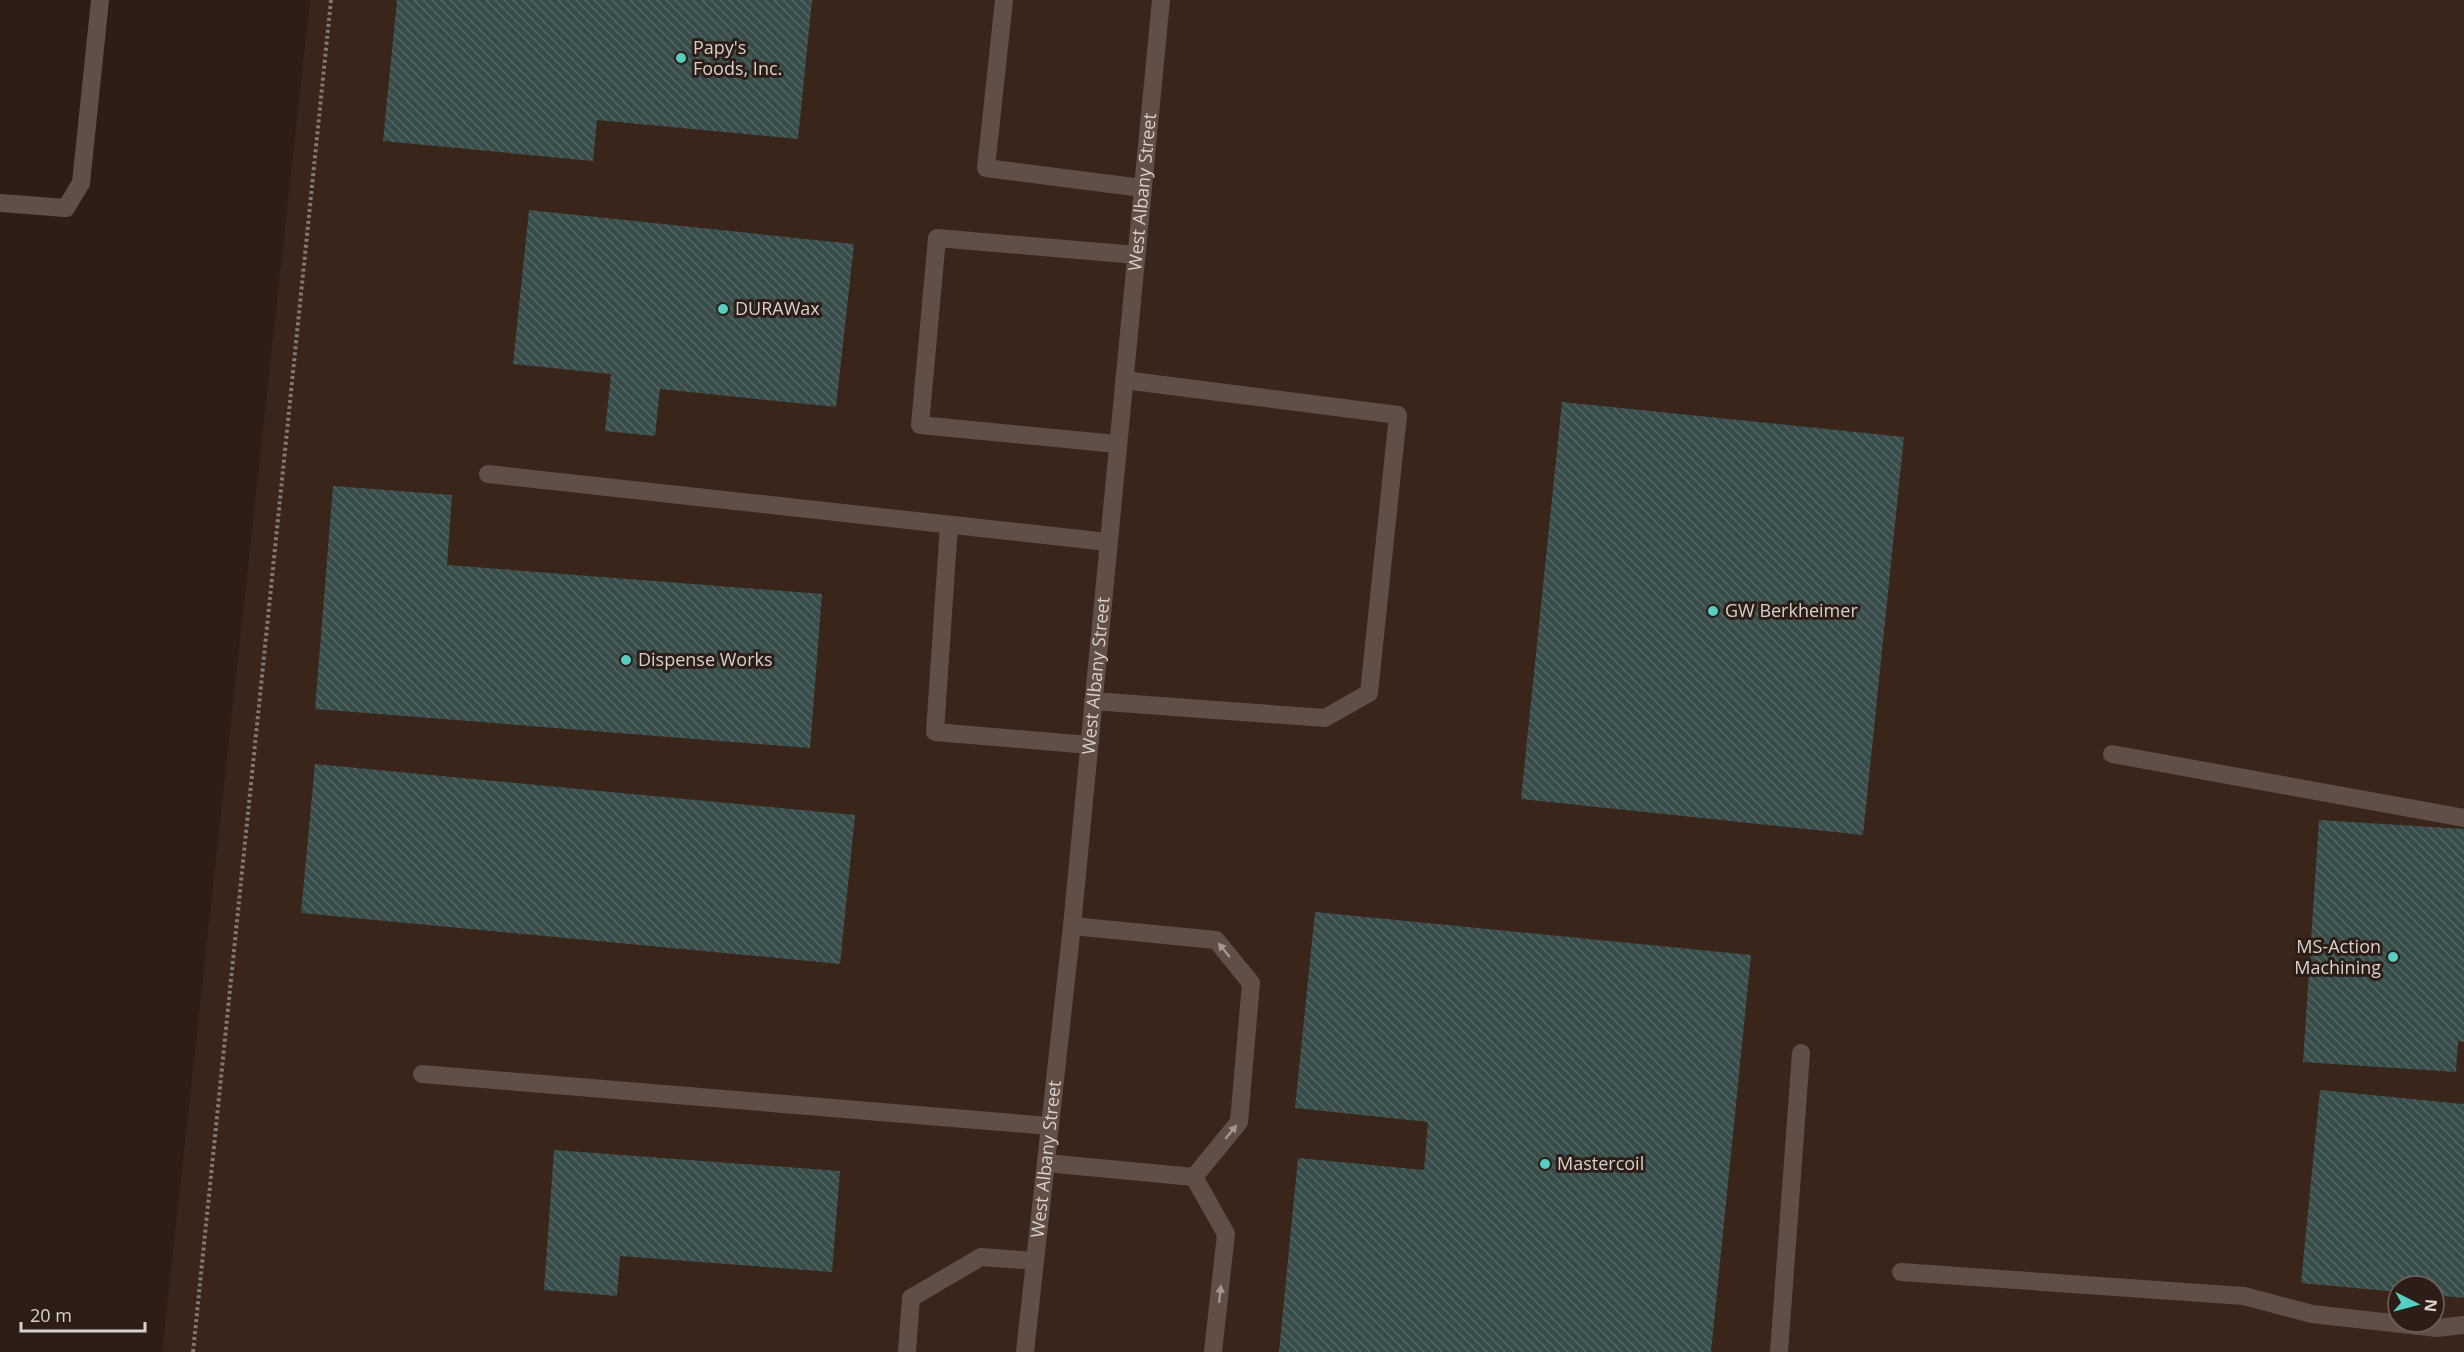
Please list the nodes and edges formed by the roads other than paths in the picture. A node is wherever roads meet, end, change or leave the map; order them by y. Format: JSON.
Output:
{"nodes":[{"id":1,"x":100,"y":0,"type":"edge"},
{"id":2,"x":1004,"y":0,"type":"edge"},
{"id":3,"x":1161,"y":0,"type":"edge"},
{"id":4,"x":1142,"y":188,"type":"junction"},
{"id":5,"x":0,"y":202,"type":"edge"},
{"id":6,"x":1136,"y":255,"type":"junction"},
{"id":7,"x":1124,"y":380,"type":"junction"},
{"id":8,"x":1117,"y":444,"type":"junction"},
{"id":9,"x":488,"y":474,"type":"dead end"},
{"id":10,"x":949,"y":525,"type":"junction"},
{"id":11,"x":1108,"y":542,"type":"junction"},
{"id":12,"x":1093,"y":701,"type":"junction"},
{"id":13,"x":1089,"y":745,"type":"junction"},
{"id":14,"x":2112,"y":754,"type":"dead end"},
{"id":15,"x":2464,"y":818,"type":"edge"},
{"id":16,"x":1072,"y":926,"type":"junction"},
{"id":17,"x":1800,"y":1053,"type":"dead end"},
{"id":18,"x":422,"y":1074,"type":"dead end"},
{"id":19,"x":1050,"y":1126,"type":"junction"},
{"id":20,"x":1046,"y":1163,"type":"junction"},
{"id":21,"x":1194,"y":1177,"type":"junction"},
{"id":22,"x":1035,"y":1261,"type":"junction"},
{"id":23,"x":1902,"y":1272,"type":"dead end"},
{"id":24,"x":2464,"y":1325,"type":"edge"},
{"id":25,"x":907,"y":1352,"type":"edge"},
{"id":26,"x":1025,"y":1352,"type":"edge"},
{"id":27,"x":1213,"y":1352,"type":"edge"},
{"id":28,"x":1779,"y":1352,"type":"edge"}],
"edges":[{"from":1,"to":5,"type":"street"},
{"from":2,"to":4,"type":"street"},
{"from":3,"to":4,"type":"street","name":"West Albany Street"},
{"from":4,"to":6,"type":"street","name":"West Albany Street"},
{"from":6,"to":7,"type":"street","name":"West Albany Street"},
{"from":6,"to":8,"type":"street"},
{"from":7,"to":8,"type":"street","name":"West Albany Street"},
{"from":7,"to":12,"type":"street"},
{"from":8,"to":11,"type":"street","name":"West Albany Street"},
{"from":9,"to":10,"type":"street"},
{"from":10,"to":11,"type":"street"},
{"from":10,"to":13,"type":"street"},
{"from":11,"to":12,"type":"street","name":"West Albany Street"},
{"from":12,"to":13,"type":"street","name":"West Albany Street"},
{"from":13,"to":16,"type":"street","name":"West Albany Street"},
{"from":14,"to":15,"type":"street"},
{"from":16,"to":19,"type":"street","name":"West Albany Street"},
{"from":21,"to":16,"type":"street","one_way":true},
{"from":17,"to":28,"type":"street"},
{"from":18,"to":19,"type":"street"},
{"from":19,"to":20,"type":"street","name":"West Albany Street"},
{"from":20,"to":21,"type":"street"},
{"from":20,"to":22,"type":"street","name":"West Albany Street"},
{"from":27,"to":21,"type":"street","one_way":true},
{"from":22,"to":25,"type":"street"},
{"from":22,"to":26,"type":"street","name":"West Albany Street"},
{"from":23,"to":24,"type":"street"}]}
